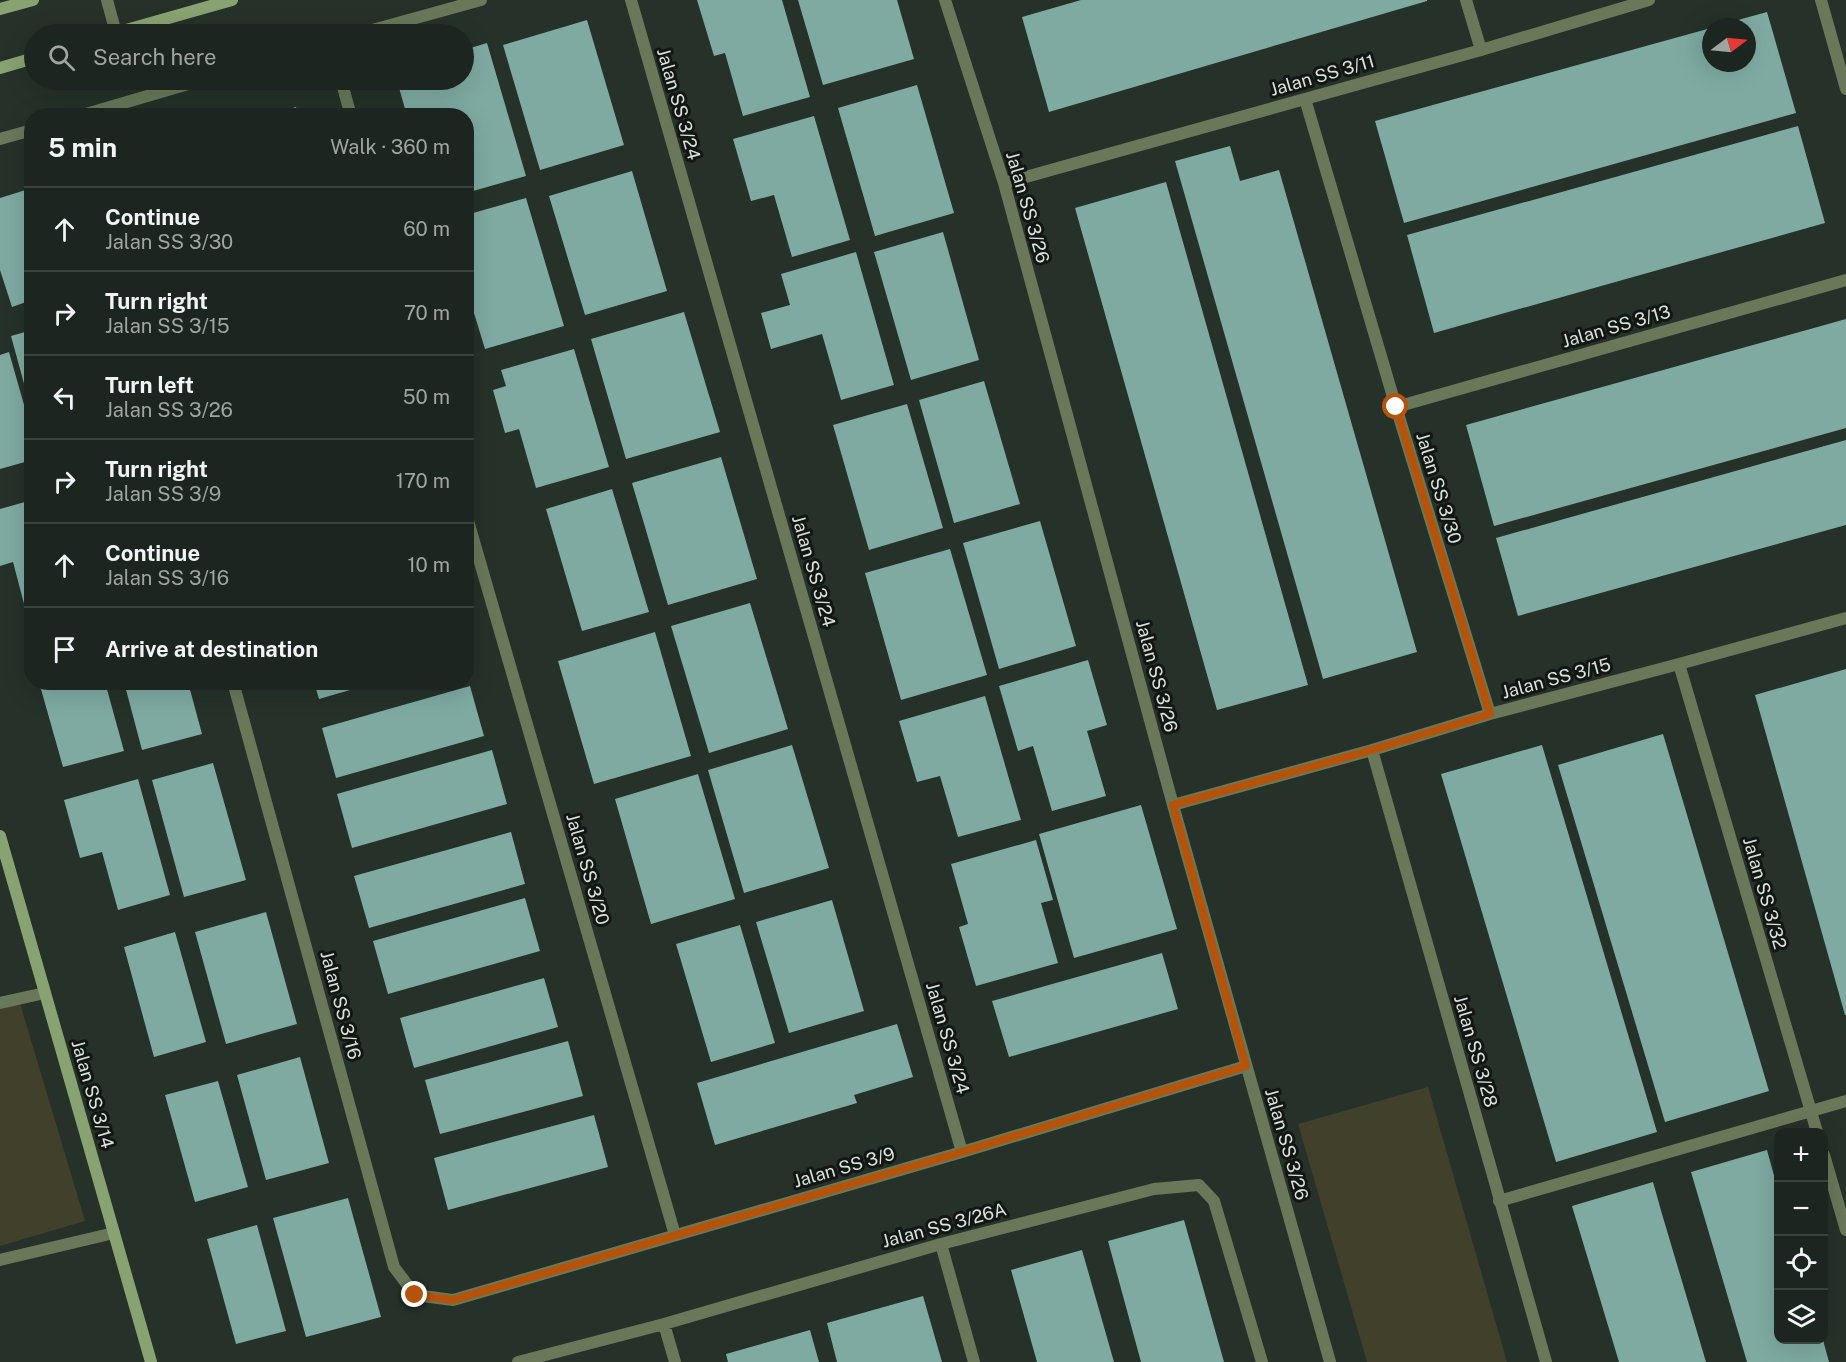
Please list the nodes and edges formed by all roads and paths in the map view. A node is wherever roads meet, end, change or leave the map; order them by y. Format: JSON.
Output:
{"nodes":[{"id":1,"x":33,"y":0,"type":"edge"},
{"id":2,"x":107,"y":0,"type":"edge"},
{"id":3,"x":232,"y":0,"type":"edge"},
{"id":4,"x":481,"y":0,"type":"edge"},
{"id":5,"x":631,"y":0,"type":"edge"},
{"id":6,"x":945,"y":0,"type":"edge"},
{"id":7,"x":1466,"y":0,"type":"edge"},
{"id":8,"x":1649,"y":0,"type":"edge"},
{"id":9,"x":1821,"y":0,"type":"edge"},
{"id":10,"x":0,"y":9,"type":"edge"},
{"id":11,"x":112,"y":24,"type":"edge"},
{"id":12,"x":149,"y":24,"type":"edge"},
{"id":13,"x":394,"y":24,"type":"edge"},
{"id":14,"x":1480,"y":50,"type":"junction"},
{"id":15,"x":24,"y":61,"type":"edge"},
{"id":16,"x":0,"y":68,"type":"edge"},
{"id":17,"x":1846,"y":89,"type":"edge"},
{"id":18,"x":168,"y":90,"type":"edge"},
{"id":19,"x":344,"y":90,"type":"edge"},
{"id":20,"x":1305,"y":99,"type":"junction"},
{"id":21,"x":106,"y":108,"type":"edge"},
{"id":22,"x":349,"y":108,"type":"edge"},
{"id":23,"x":24,"y":132,"type":"edge"},
{"id":24,"x":0,"y":140,"type":"edge"},
{"id":25,"x":1004,"y":183,"type":"junction"},
{"id":26,"x":1846,"y":280,"type":"edge"},
{"id":27,"x":1396,"y":407,"type":"junction"},
{"id":28,"x":474,"y":542,"type":"edge"},
{"id":29,"x":1846,"y":618,"type":"edge"},
{"id":30,"x":1679,"y":664,"type":"junction"},
{"id":31,"x":235,"y":690,"type":"edge"},
{"id":32,"x":1490,"y":714,"type":"junction"},
{"id":33,"x":1372,"y":750,"type":"junction"},
{"id":34,"x":1173,"y":805,"type":"junction"},
{"id":35,"x":0,"y":836,"type":"edge"},
{"id":36,"x":45,"y":993,"type":"junction"},
{"id":37,"x":0,"y":1003,"type":"edge"},
{"id":38,"x":1246,"y":1066,"type":"junction"},
{"id":39,"x":1846,"y":1101,"type":"edge"},
{"id":40,"x":1810,"y":1112,"type":"junction"},
{"id":41,"x":1815,"y":1128,"type":"edge"},
{"id":42,"x":962,"y":1152,"type":"junction"},
{"id":43,"x":1828,"y":1169,"type":"edge"},
{"id":44,"x":1499,"y":1200,"type":"junction"},
{"id":45,"x":1846,"y":1230,"type":"edge"},
{"id":46,"x":114,"y":1233,"type":"junction"},
{"id":47,"x":675,"y":1235,"type":"junction"},
{"id":48,"x":941,"y":1244,"type":"junction"},
{"id":49,"x":0,"y":1260,"type":"edge"},
{"id":50,"x":453,"y":1300,"type":"joint"},
{"id":51,"x":664,"y":1324,"type":"junction"},
{"id":52,"x":151,"y":1362,"type":"edge"},
{"id":53,"x":518,"y":1362,"type":"edge"},
{"id":54,"x":675,"y":1362,"type":"edge"},
{"id":55,"x":974,"y":1362,"type":"edge"},
{"id":56,"x":1262,"y":1362,"type":"edge"},
{"id":57,"x":1330,"y":1362,"type":"edge"},
{"id":58,"x":1546,"y":1362,"type":"edge"}],
"edges":[{"from":1,"to":10,"type":"street"},
{"from":2,"to":11,"type":"street"},
{"from":3,"to":12,"type":"street"},
{"from":4,"to":13,"type":"street"},
{"from":5,"to":42,"type":"street","name":"Jalan SS 3/24"},
{"from":6,"to":25,"type":"street","name":"Jalan SS 3/26"},
{"from":7,"to":14,"type":"street"},
{"from":8,"to":14,"type":"street","name":"Jalan SS 3/11"},
{"from":9,"to":17,"type":"street"},
{"from":14,"to":20,"type":"street","name":"Jalan SS 3/11"},
{"from":15,"to":16,"type":"street"},
{"from":18,"to":21,"type":"street"},
{"from":19,"to":22,"type":"street"},
{"from":20,"to":25,"type":"street","name":"Jalan SS 3/11"},
{"from":20,"to":27,"type":"street","name":"Jalan SS 3/30"},
{"from":23,"to":24,"type":"street"},
{"from":25,"to":34,"type":"street","name":"Jalan SS 3/26"},
{"from":26,"to":27,"type":"street","name":"Jalan SS 3/13"},
{"from":27,"to":32,"type":"street","name":"Jalan SS 3/30"},
{"from":28,"to":47,"type":"street","name":"Jalan SS 3/20"},
{"from":29,"to":30,"type":"street","name":"Jalan SS 3/15"},
{"from":30,"to":32,"type":"street","name":"Jalan SS 3/15"},
{"from":30,"to":40,"type":"street","name":"Jalan SS 3/32"},
{"from":31,"to":50,"type":"street","name":"Jalan SS 3/16"},
{"from":32,"to":33,"type":"street","name":"Jalan SS 3/15"},
{"from":33,"to":34,"type":"street","name":"Jalan SS 3/15"},
{"from":33,"to":44,"type":"street","name":"Jalan SS 3/28"},
{"from":34,"to":38,"type":"street","name":"Jalan SS 3/26"},
{"from":35,"to":36,"type":"street","name":"Jalan SS 3/14"},
{"from":36,"to":37,"type":"street"},
{"from":36,"to":46,"type":"street","name":"Jalan SS 3/14"},
{"from":38,"to":42,"type":"street","name":"Jalan SS 3/9"},
{"from":38,"to":57,"type":"street","name":"Jalan SS 3/26"},
{"from":39,"to":40,"type":"street"},
{"from":40,"to":41,"type":"street","name":"Jalan SS 3/32"},
{"from":40,"to":44,"type":"street"},
{"from":42,"to":47,"type":"street","name":"Jalan SS 3/9"},
{"from":43,"to":45,"type":"street"},
{"from":44,"to":58,"type":"street","name":"Jalan SS 3/28"},
{"from":46,"to":49,"type":"street"},
{"from":46,"to":52,"type":"street","name":"Jalan SS 3/14"},
{"from":47,"to":50,"type":"street","name":"Jalan SS 3/9"},
{"from":48,"to":51,"type":"street","name":"Jalan SS 3/26A"},
{"from":48,"to":55,"type":"street"},
{"from":48,"to":56,"type":"street","name":"Jalan SS 3/26A"},
{"from":51,"to":53,"type":"street","name":"Jalan SS 3/26A"},
{"from":51,"to":54,"type":"street"}]}
